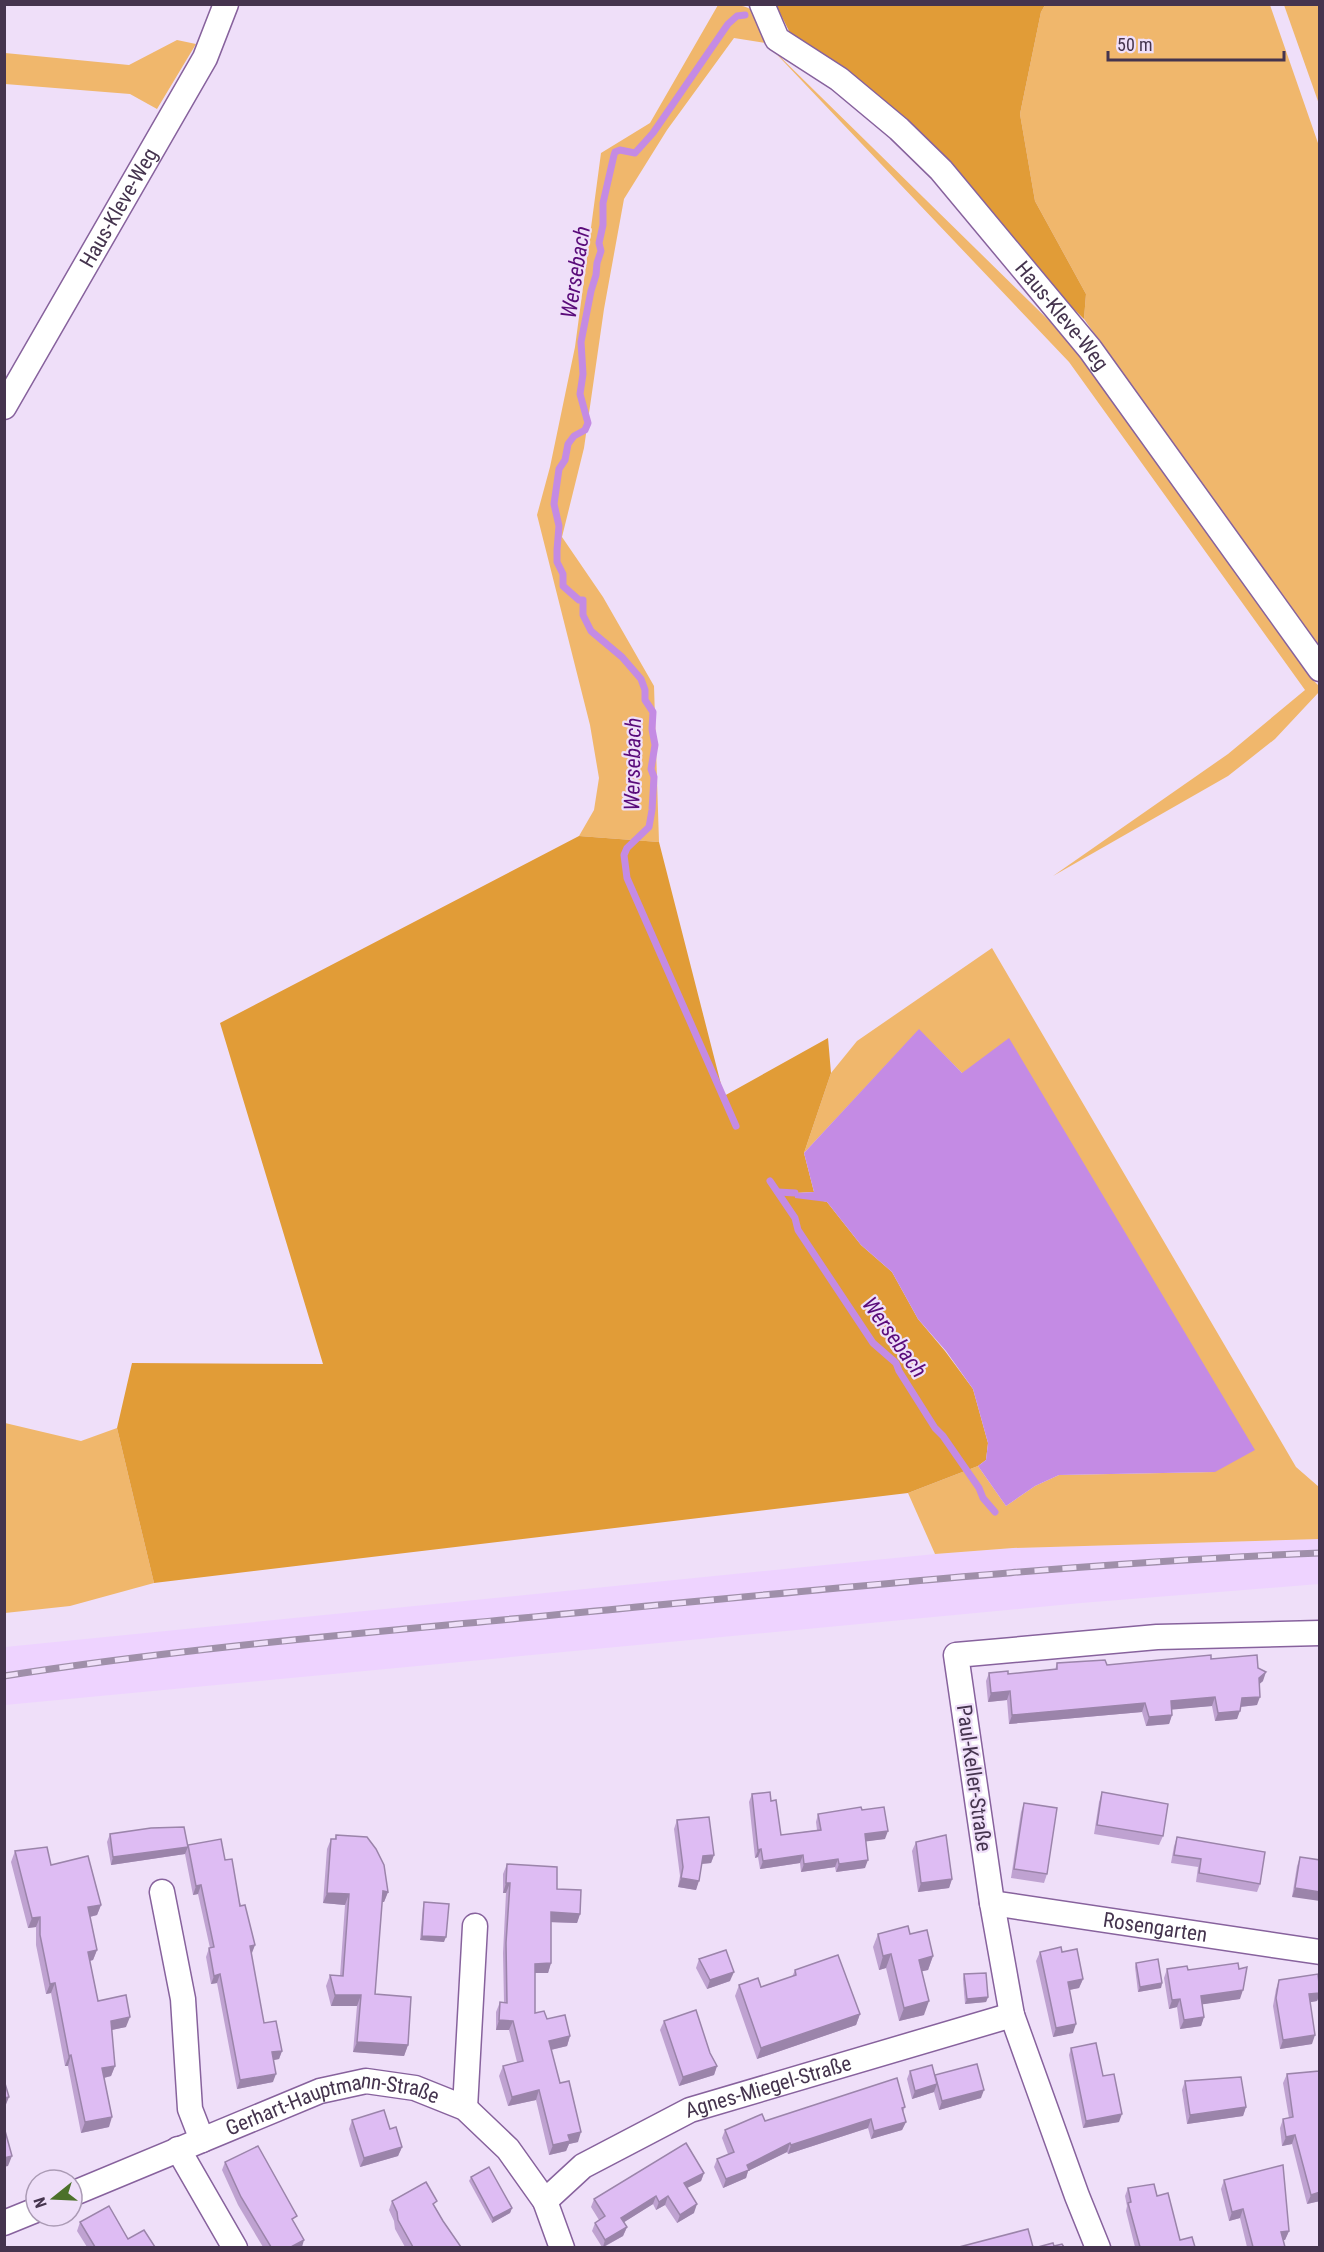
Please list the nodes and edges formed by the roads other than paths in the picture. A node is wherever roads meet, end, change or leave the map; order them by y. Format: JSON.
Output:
{"nodes":[{"id":1,"x":226,"y":4,"type":"edge"},
{"id":2,"x":762,"y":4,"type":"edge"},
{"id":3,"x":4,"y":407,"type":"edge"},
{"id":4,"x":1320,"y":669,"type":"edge"},
{"id":5,"x":1320,"y":1632,"type":"edge"},
{"id":6,"x":162,"y":1892,"type":"dead end"},
{"id":7,"x":992,"y":1903,"type":"junction"},
{"id":8,"x":475,"y":1926,"type":"dead end"},
{"id":9,"x":1320,"y":1952,"type":"edge"},
{"id":10,"x":1012,"y":2015,"type":"junction"},
{"id":11,"x":465,"y":2108,"type":"junction"},
{"id":12,"x":202,"y":2140,"type":"junction"},
{"id":13,"x":178,"y":2149,"type":"junction"},
{"id":14,"x":84,"y":2189,"type":"edge"},
{"id":15,"x":545,"y":2201,"type":"junction"},
{"id":16,"x":24,"y":2215,"type":"edge"},
{"id":17,"x":4,"y":2223,"type":"edge"},
{"id":18,"x":235,"y":2247,"type":"edge"},
{"id":19,"x":562,"y":2247,"type":"edge"},
{"id":20,"x":1098,"y":2247,"type":"edge"}],
"edges":[{"from":1,"to":3,"type":"street","name":"Haus-Kleve-Weg"},
{"from":2,"to":4,"type":"street","name":"Haus-Kleve-Weg"},
{"from":5,"to":7,"type":"street","name":"Paul-Keller-Straße"},
{"from":6,"to":12,"type":"street","name":"Gerhart-Hauptmann-Straße"},
{"from":7,"to":9,"type":"street","name":"Rosengarten"},
{"from":7,"to":10,"type":"street","name":"Paul-Keller-Straße"},
{"from":8,"to":11,"type":"street","name":"Gerhart-Hauptmann-Straße"},
{"from":10,"to":15,"type":"street","name":"Agnes-Miegel-Straße"},
{"from":10,"to":20,"type":"street","name":"Paul-Keller-Straße"},
{"from":11,"to":12,"type":"street","name":"Gerhart-Hauptmann-Straße"},
{"from":11,"to":15,"type":"street","name":"Gerhart-Hauptmann-Straße"},
{"from":12,"to":13,"type":"street","name":"Gerhart-Hauptmann-Straße"},
{"from":13,"to":14,"type":"street","name":"Gerhart-Hauptmann-Straße"},
{"from":13,"to":18,"type":"street"},
{"from":15,"to":19,"type":"street","name":"Gerhart-Hauptmann-Straße"},
{"from":16,"to":17,"type":"street"}]}
